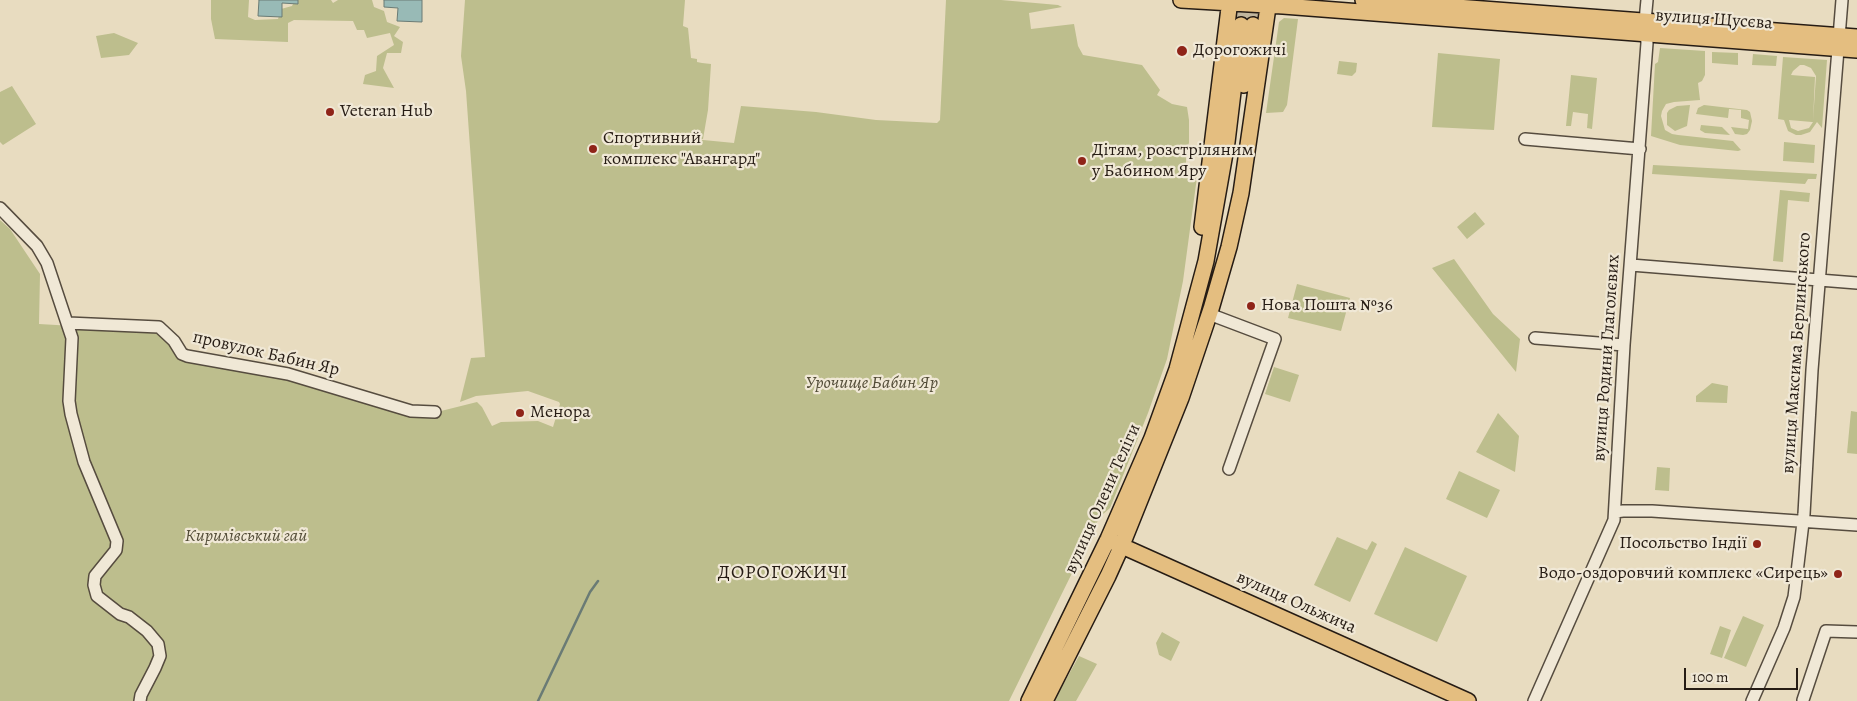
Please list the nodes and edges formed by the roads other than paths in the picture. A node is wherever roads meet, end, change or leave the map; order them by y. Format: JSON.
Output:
{"nodes":[{"id":1,"x":1181,"y":0,"type":"edge"},
{"id":2,"x":1363,"y":0,"type":"edge"},
{"id":3,"x":1647,"y":0,"type":"edge"},
{"id":4,"x":1842,"y":0,"type":"edge"},
{"id":5,"x":1230,"y":2,"type":"edge"},
{"id":6,"x":1269,"y":3,"type":"edge"},
{"id":7,"x":1646,"y":27,"type":"junction"},
{"id":8,"x":1857,"y":37,"type":"edge"},
{"id":9,"x":1838,"y":42,"type":"junction"},
{"id":10,"x":1857,"y":50,"type":"edge"},
{"id":11,"x":1525,"y":140,"type":"dead end"},
{"id":12,"x":1640,"y":150,"type":"junction"},
{"id":13,"x":0,"y":208,"type":"edge"},
{"id":14,"x":1631,"y":265,"type":"junction"},
{"id":15,"x":1819,"y":280,"type":"junction"},
{"id":16,"x":1857,"y":283,"type":"edge"},
{"id":17,"x":1194,"y":306,"type":"junction"},
{"id":18,"x":1210,"y":311,"type":"junction"},
{"id":19,"x":68,"y":323,"type":"junction"},
{"id":20,"x":1535,"y":338,"type":"dead end"},
{"id":21,"x":1624,"y":345,"type":"junction"},
{"id":22,"x":435,"y":412,"type":"dead end"},
{"id":23,"x":1229,"y":469,"type":"dead end"},
{"id":24,"x":1615,"y":512,"type":"junction"},
{"id":25,"x":1803,"y":522,"type":"junction"},
{"id":26,"x":1857,"y":525,"type":"edge"},
{"id":27,"x":1114,"y":542,"type":"junction"},
{"id":28,"x":1857,"y":632,"type":"edge"},
{"id":29,"x":1803,"y":700,"type":"edge"},
{"id":30,"x":140,"y":701,"type":"edge"},
{"id":31,"x":1029,"y":701,"type":"edge"},
{"id":32,"x":1044,"y":701,"type":"edge"},
{"id":33,"x":1468,"y":701,"type":"edge"},
{"id":34,"x":1534,"y":701,"type":"edge"},
{"id":35,"x":1752,"y":701,"type":"edge"}],
"edges":[{"from":1,"to":5,"type":"main road","name":"вулиця Щусєва"},
{"from":2,"to":7,"type":"main road","name":"вулиця Щусєва"},
{"from":3,"to":7,"type":"street","name":"вулиця Родини Глаголєвих"},
{"from":4,"to":9,"type":"street","name":"вулиця Максима Берлинського"},
{"from":5,"to":6,"type":"main road","name":"вулиця Щусєва"},
{"from":5,"to":17,"type":"main road","name":"вулиця Олени Теліги"},
{"from":6,"to":7,"type":"main road","name":"вулиця Щусєва"},
{"from":6,"to":18,"type":"main road","name":"вулиця Олени Теліги"},
{"from":7,"to":9,"type":"main road","name":"вулиця Щусєва"},
{"from":7,"to":12,"type":"street","name":"вулиця Родини Глаголєвих"},
{"from":8,"to":9,"type":"main road","name":"вулиця Щусєва"},
{"from":9,"to":10,"type":"main road","name":"вулиця Щусєва"},
{"from":9,"to":15,"type":"street","name":"вулиця Максима Берлинського"},
{"from":11,"to":12,"type":"street"},
{"from":12,"to":14,"type":"street","name":"вулиця Родини Глаголєвих"},
{"from":13,"to":19,"type":"street"},
{"from":14,"to":15,"type":"street"},
{"from":14,"to":21,"type":"street","name":"вулиця Родини Глаголєвих"},
{"from":15,"to":16,"type":"street"},
{"from":15,"to":25,"type":"street","name":"вулиця Максима Берлинського"},
{"from":17,"to":18,"type":"main road","name":"вулиця Олени Теліги"},
{"from":17,"to":27,"type":"main road","name":"вулиця Олени Теліги"},
{"from":18,"to":23,"type":"street"},
{"from":18,"to":27,"type":"main road","name":"вулиця Олени Теліги"},
{"from":19,"to":22,"type":"street","name":"провулок Бабин Яр"},
{"from":19,"to":30,"type":"street"},
{"from":20,"to":21,"type":"street"},
{"from":21,"to":24,"type":"street","name":"вулиця Родини Глаголєвих"},
{"from":24,"to":25,"type":"street"},
{"from":24,"to":34,"type":"street","name":"вулиця Родини Глаголєвих"},
{"from":25,"to":26,"type":"street"},
{"from":25,"to":35,"type":"street","name":"вулиця Максима Берлинського"},
{"from":27,"to":31,"type":"main road","name":"вулиця Олени Теліги"},
{"from":27,"to":32,"type":"main road","name":"вулиця Олени Теліги"},
{"from":27,"to":33,"type":"main road","name":"вулиця Ольжича"},
{"from":28,"to":29,"type":"street"}]}
